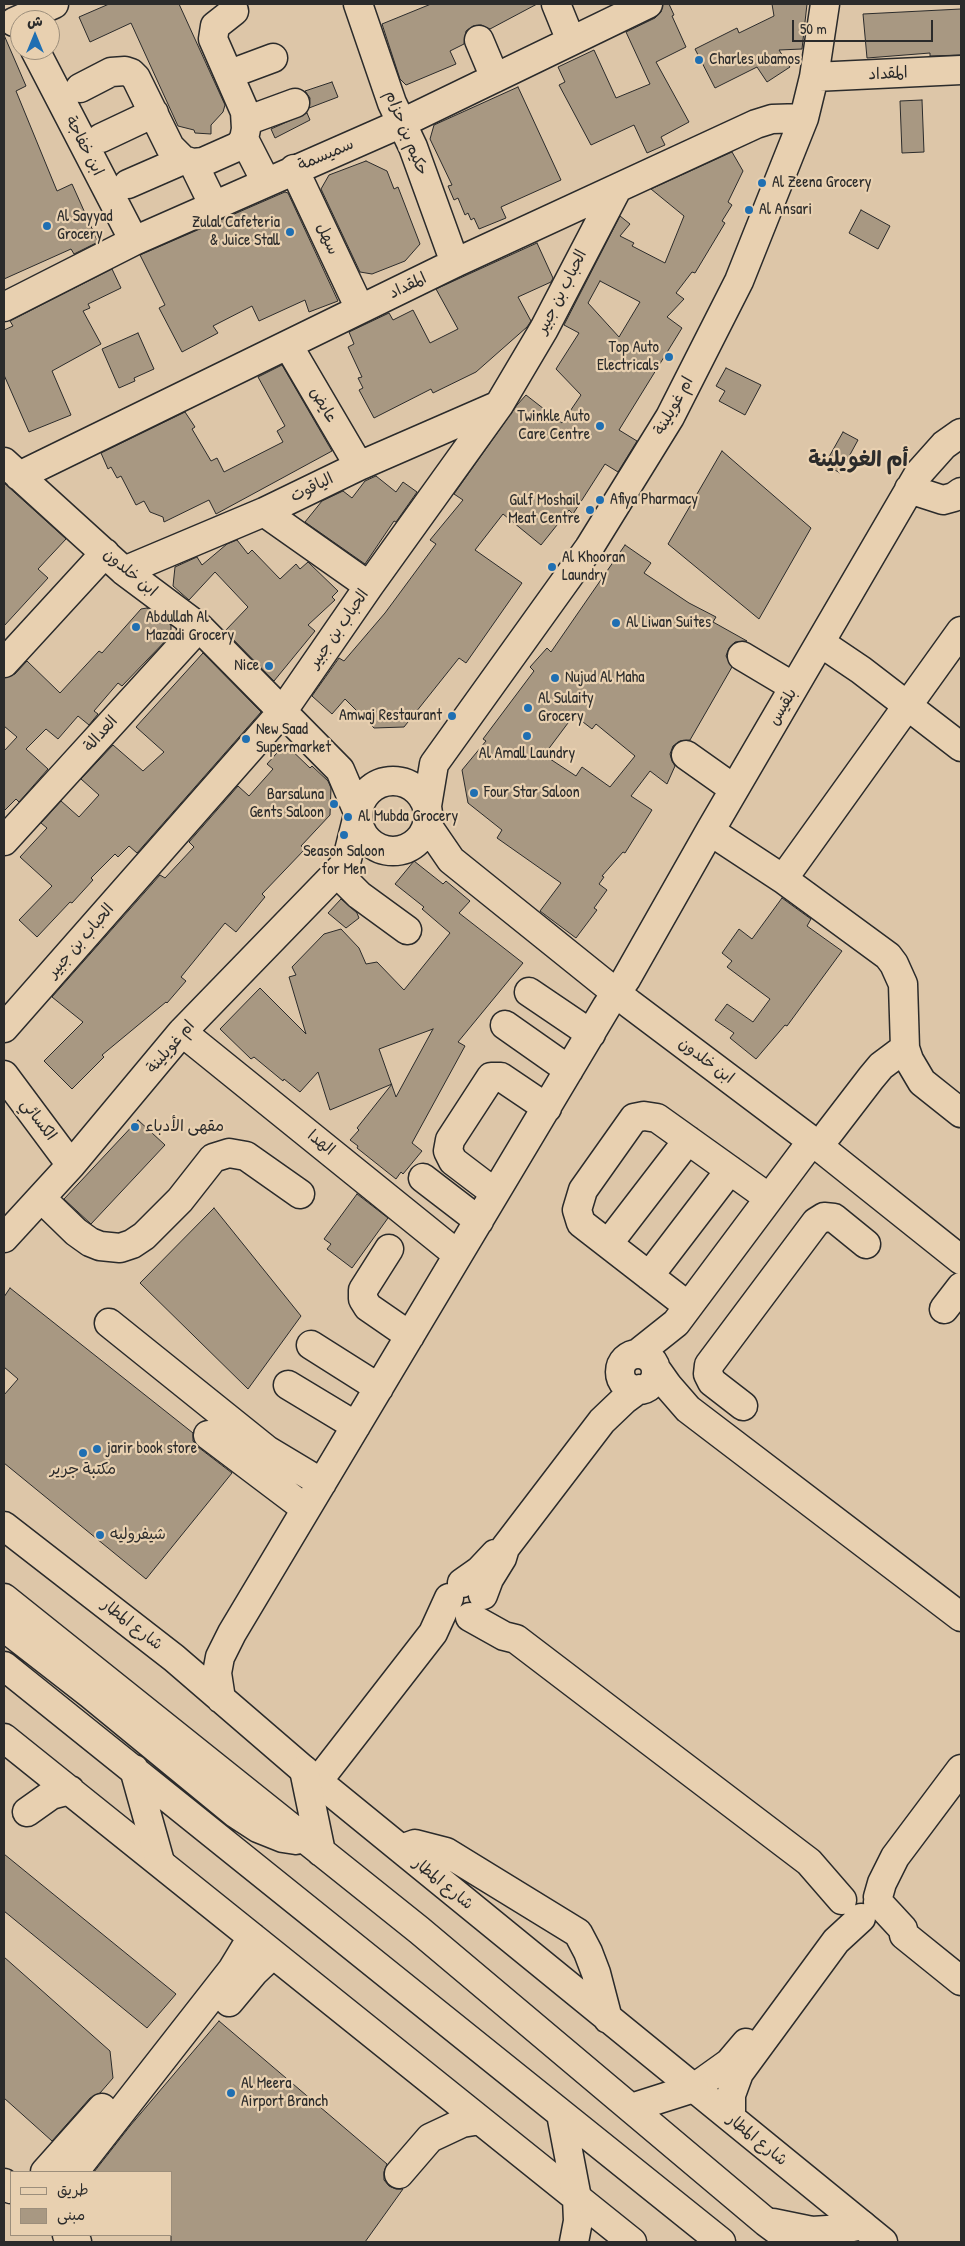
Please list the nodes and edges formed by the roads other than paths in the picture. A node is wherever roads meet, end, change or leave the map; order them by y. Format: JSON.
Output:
{"nodes":[{"id":1,"x":54,"y":4,"type":"edge"},
{"id":2,"x":358,"y":4,"type":"edge"},
{"id":3,"x":556,"y":4,"type":"edge"},
{"id":4,"x":825,"y":4,"type":"edge"},
{"id":5,"x":636,"y":6,"type":"edge"},
{"id":6,"x":36,"y":10,"type":"edge"},
{"id":7,"x":234,"y":11,"type":"dead end"},
{"id":8,"x":479,"y":40,"type":"dead end"},
{"id":9,"x":571,"y":41,"type":"junction"},
{"id":10,"x":274,"y":58,"type":"dead end"},
{"id":11,"x":40,"y":60,"type":"edge"},
{"id":12,"x":961,"y":70,"type":"edge"},
{"id":13,"x":230,"y":74,"type":"junction"},
{"id":14,"x":495,"y":78,"type":"junction"},
{"id":15,"x":814,"y":78,"type":"junction"},
{"id":16,"x":80,"y":88,"type":"dead end"},
{"id":17,"x":295,"y":103,"type":"dead end"},
{"id":18,"x":154,"y":113,"type":"junction"},
{"id":19,"x":804,"y":118,"type":"junction"},
{"id":20,"x":402,"y":123,"type":"junction"},
{"id":21,"x":245,"y":130,"type":"junction"},
{"id":22,"x":101,"y":138,"type":"dead end"},
{"id":23,"x":188,"y":162,"type":"junction"},
{"id":24,"x":294,"y":169,"type":"junction"},
{"id":25,"x":266,"y":182,"type":"junction"},
{"id":26,"x":128,"y":184,"type":"dead end"},
{"id":27,"x":617,"y":189,"type":"junction"},
{"id":28,"x":214,"y":206,"type":"junction"},
{"id":29,"x":134,"y":241,"type":"junction"},
{"id":30,"x":455,"y":263,"type":"junction"},
{"id":31,"x":4,"y":307,"type":"edge"},
{"id":32,"x":360,"y":309,"type":"junction"},
{"id":33,"x":288,"y":345,"type":"junction"},
{"id":34,"x":499,"y":405,"type":"junction"},
{"id":35,"x":961,"y":432,"type":"edge"},
{"id":36,"x":359,"y":466,"type":"junction"},
{"id":37,"x":11,"y":469,"type":"edge"},
{"id":38,"x":909,"y":489,"type":"junction"},
{"id":39,"x":961,"y":496,"type":"edge"},
{"id":40,"x":264,"y":512,"type":"junction"},
{"id":41,"x":114,"y":562,"type":"junction"},
{"id":42,"x":368,"y":586,"type":"junction"},
{"id":43,"x":198,"y":628,"type":"junction"},
{"id":44,"x":961,"y":631,"type":"edge"},
{"id":45,"x":821,"y":643,"type":"junction"},
{"id":46,"x":742,"y":656,"type":"dead end"},
{"id":47,"x":4,"y":663,"type":"edge"},
{"id":48,"x":794,"y":687,"type":"junction"},
{"id":49,"x":906,"y":705,"type":"junction"},
{"id":50,"x":282,"y":712,"type":"junction"},
{"id":51,"x":961,"y":747,"type":"edge"},
{"id":52,"x":686,"y":755,"type":"dead end"},
{"id":53,"x":434,"y":764,"type":"junction"},
{"id":54,"x":340,"y":770,"type":"junction"},
{"id":55,"x":391,"y":781,"type":"junction"},
{"id":56,"x":734,"y":789,"type":"junction"},
{"id":57,"x":357,"y":815,"type":"junction"},
{"id":58,"x":427,"y":816,"type":"junction"},
{"id":59,"x":710,"y":831,"type":"junction"},
{"id":60,"x":4,"y":841,"type":"edge"},
{"id":61,"x":398,"y":850,"type":"junction"},
{"id":62,"x":451,"y":860,"type":"junction"},
{"id":63,"x":342,"y":868,"type":"junction"},
{"id":64,"x":783,"y":879,"type":"junction"},
{"id":65,"x":407,"y":930,"type":"dead end"},
{"id":66,"x":529,"y":992,"type":"dead end"},
{"id":67,"x":616,"y":992,"type":"junction"},
{"id":68,"x":505,"y":1025,"type":"dead end"},
{"id":69,"x":4,"y":1028,"type":"edge"},
{"id":70,"x":182,"y":1032,"type":"junction"},
{"id":71,"x":591,"y":1034,"type":"junction"},
{"id":72,"x":905,"y":1048,"type":"junction"},
{"id":73,"x":570,"y":1070,"type":"junction"},
{"id":74,"x":4,"y":1075,"type":"edge"},
{"id":75,"x":547,"y":1108,"type":"junction"},
{"id":76,"x":961,"y":1113,"type":"edge"},
{"id":77,"x":820,"y":1137,"type":"junction"},
{"id":78,"x":688,"y":1140,"type":"junction"},
{"id":79,"x":71,"y":1165,"type":"junction"},
{"id":80,"x":730,"y":1170,"type":"junction"},
{"id":81,"x":423,"y":1178,"type":"dead end"},
{"id":82,"x":495,"y":1193,"type":"junction"},
{"id":83,"x":300,"y":1194,"type":"dead end"},
{"id":84,"x":41,"y":1198,"type":"junction"},
{"id":85,"x":769,"y":1198,"type":"junction"},
{"id":86,"x":479,"y":1221,"type":"junction"},
{"id":87,"x":4,"y":1238,"type":"edge"},
{"id":88,"x":608,"y":1244,"type":"junction"},
{"id":89,"x":866,"y":1244,"type":"dead end"},
{"id":90,"x":389,"y":1250,"type":"dead end"},
{"id":91,"x":458,"y":1255,"type":"junction"},
{"id":92,"x":961,"y":1260,"type":"edge"},
{"id":93,"x":649,"y":1276,"type":"junction"},
{"id":94,"x":961,"y":1287,"type":"edge"},
{"id":95,"x":944,"y":1309,"type":"dead end"},
{"id":96,"x":682,"y":1315,"type":"junction"},
{"id":97,"x":109,"y":1323,"type":"dead end"},
{"id":98,"x":410,"y":1336,"type":"junction"},
{"id":99,"x":311,"y":1345,"type":"dead end"},
{"id":100,"x":642,"y":1374,"type":"junction"},
{"id":101,"x":288,"y":1385,"type":"dead end"},
{"id":102,"x":379,"y":1388,"type":"junction"},
{"id":103,"x":743,"y":1406,"type":"dead end"},
{"id":104,"x":356,"y":1426,"type":"junction"},
{"id":105,"x":208,"y":1435,"type":"dead end"},
{"id":106,"x":322,"y":1483,"type":"junction"},
{"id":107,"x":306,"y":1509,"type":"junction"},
{"id":108,"x":4,"y":1526,"type":"edge"},
{"id":109,"x":4,"y":1598,"type":"edge"},
{"id":110,"x":469,"y":1602,"type":"junction"},
{"id":111,"x":961,"y":1617,"type":"edge"},
{"id":112,"x":4,"y":1627,"type":"edge"},
{"id":113,"x":232,"y":1633,"type":"junction"},
{"id":114,"x":174,"y":1658,"type":"junction"},
{"id":115,"x":4,"y":1666,"type":"edge"},
{"id":116,"x":4,"y":1687,"type":"edge"},
{"id":117,"x":42,"y":1698,"type":"junction"},
{"id":118,"x":221,"y":1699,"type":"junction"},
{"id":119,"x":4,"y":1738,"type":"edge"},
{"id":120,"x":134,"y":1768,"type":"junction"},
{"id":121,"x":961,"y":1769,"type":"edge"},
{"id":122,"x":317,"y":1780,"type":"junction"},
{"id":123,"x":70,"y":1790,"type":"junction"},
{"id":124,"x":27,"y":1812,"type":"dead end"},
{"id":125,"x":315,"y":1848,"type":"junction"},
{"id":126,"x":401,"y":1849,"type":"junction"},
{"id":127,"x":160,"y":1862,"type":"junction"},
{"id":128,"x":860,"y":1901,"type":"junction"},
{"id":129,"x":252,"y":1937,"type":"junction"},
{"id":130,"x":273,"y":1954,"type":"junction"},
{"id":131,"x":961,"y":1981,"type":"edge"},
{"id":132,"x":608,"y":2020,"type":"junction"},
{"id":133,"x":173,"y":2068,"type":"dead end"},
{"id":134,"x":438,"y":2084,"type":"junction"},
{"id":135,"x":694,"y":2088,"type":"junction"},
{"id":136,"x":102,"y":2108,"type":"dead end"},
{"id":137,"x":631,"y":2108,"type":"junction"},
{"id":138,"x":561,"y":2114,"type":"junction"},
{"id":139,"x":731,"y":2118,"type":"junction"},
{"id":140,"x":480,"y":2120,"type":"junction"},
{"id":141,"x":430,"y":2138,"type":"junction"},
{"id":142,"x":65,"y":2165,"type":"edge"},
{"id":143,"x":46,"y":2171,"type":"edge"},
{"id":144,"x":399,"y":2174,"type":"dead end"},
{"id":145,"x":577,"y":2198,"type":"junction"},
{"id":146,"x":766,"y":2222,"type":"junction"},
{"id":147,"x":862,"y":2224,"type":"junction"},
{"id":148,"x":626,"y":2237,"type":"edge"},
{"id":149,"x":574,"y":2242,"type":"edge"},
{"id":150,"x":582,"y":2242,"type":"edge"},
{"id":151,"x":721,"y":2242,"type":"edge"},
{"id":152,"x":793,"y":2242,"type":"edge"},
{"id":153,"x":883,"y":2242,"type":"edge"}],
"edges":[{"from":1,"to":6,"type":"street"},
{"from":2,"to":20,"type":"street","name":"حكيم بن حزام"},
{"from":3,"to":9,"type":"street"},
{"from":4,"to":15,"type":"street","name":"ام غويلينة"},
{"from":5,"to":9,"type":"street","name":"سميسمة"},
{"from":7,"to":13,"type":"street"},
{"from":8,"to":14,"type":"street"},
{"from":9,"to":14,"type":"street","name":"سميسمة"},
{"from":10,"to":13,"type":"street"},
{"from":11,"to":29,"type":"street","name":"ابن خفاجة"},
{"from":12,"to":15,"type":"street","name":"المقداد"},
{"from":13,"to":21,"type":"street"},
{"from":14,"to":20,"type":"street","name":"سميسمة"},
{"from":15,"to":19,"type":"street","name":"ام غويلينة"},
{"from":16,"to":18,"type":"street"},
{"from":17,"to":21,"type":"street"},
{"from":18,"to":22,"type":"street"},
{"from":18,"to":23,"type":"street"},
{"from":19,"to":27,"type":"street","name":"المقداد"},
{"from":19,"to":53,"type":"street","name":"ام غويلينة"},
{"from":20,"to":24,"type":"street","name":"سميسمة"},
{"from":20,"to":30,"type":"street","name":"حكيم بن حزام"},
{"from":21,"to":23,"type":"street"},
{"from":21,"to":25,"type":"street"},
{"from":23,"to":26,"type":"street"},
{"from":23,"to":28,"type":"street"},
{"from":24,"to":25,"type":"street","name":"سميسمة"},
{"from":24,"to":32,"type":"street","name":"سهل"},
{"from":25,"to":28,"type":"street","name":"سميسمة"},
{"from":27,"to":30,"type":"street","name":"المقداد"},
{"from":27,"to":34,"type":"street","name":"الحباب بن جبير"},
{"from":28,"to":29,"type":"street","name":"سميسمة"},
{"from":29,"to":31,"type":"street","name":"سميسمة"},
{"from":30,"to":32,"type":"street","name":"المقداد"},
{"from":32,"to":33,"type":"street","name":"المقداد"},
{"from":33,"to":36,"type":"street","name":"عايض"},
{"from":33,"to":37,"type":"street","name":"المقداد"},
{"from":34,"to":36,"type":"street","name":"الياقوت"},
{"from":34,"to":42,"type":"street","name":"الحباب بن جبير"},
{"from":35,"to":38,"type":"street","name":"بلقيس"},
{"from":36,"to":40,"type":"street","name":"الياقوت"},
{"from":37,"to":41,"type":"street","name":"ابن خلدون"},
{"from":38,"to":39,"type":"street"},
{"from":38,"to":45,"type":"street","name":"بلقيس"},
{"from":40,"to":41,"type":"street","name":"الياقوت"},
{"from":40,"to":42,"type":"street"},
{"from":41,"to":43,"type":"street","name":"ابن خلدون"},
{"from":41,"to":47,"type":"street","name":"الياقوت"},
{"from":42,"to":50,"type":"street","name":"الحباب بن جبير"},
{"from":43,"to":50,"type":"street","name":"ابن خلدون"},
{"from":43,"to":60,"type":"street","name":"العدالة"},
{"from":44,"to":49,"type":"street"},
{"from":45,"to":48,"type":"street","name":"بلقيس"},
{"from":45,"to":49,"type":"street"},
{"from":46,"to":48,"type":"street"},
{"from":48,"to":56,"type":"street","name":"بلقيس"},
{"from":49,"to":51,"type":"street"},
{"from":49,"to":64,"type":"street"},
{"from":50,"to":54,"type":"street","name":"ابن خلدون"},
{"from":50,"to":69,"type":"street","name":"الحباب بن جبير"},
{"from":52,"to":56,"type":"street"},
{"from":53,"to":55,"type":"street","name":"ام غويلينة"},
{"from":53,"to":58,"type":"street","name":"ام غويلينة"},
{"from":54,"to":55,"type":"street","name":"ابن خلدون"},
{"from":54,"to":57,"type":"street","name":"ابن خلدون"},
{"from":55,"to":57,"type":"street"},
{"from":55,"to":58,"type":"street"},
{"from":56,"to":59,"type":"street","name":"بلقيس"},
{"from":57,"to":61,"type":"street"},
{"from":57,"to":63,"type":"street"},
{"from":58,"to":61,"type":"street"},
{"from":58,"to":62,"type":"street","name":"ابن خلدون"},
{"from":59,"to":64,"type":"street"},
{"from":59,"to":67,"type":"street","name":"بلقيس"},
{"from":61,"to":62,"type":"street","name":"ابن خلدون"},
{"from":61,"to":63,"type":"street"},
{"from":62,"to":67,"type":"street","name":"ابن خلدون"},
{"from":63,"to":65,"type":"street"},
{"from":63,"to":70,"type":"street","name":"ام غويلينة"},
{"from":64,"to":72,"type":"street"},
{"from":66,"to":71,"type":"street"},
{"from":67,"to":71,"type":"street","name":"بلقيس"},
{"from":67,"to":77,"type":"street","name":"ابن خلدون"},
{"from":68,"to":73,"type":"street"},
{"from":70,"to":79,"type":"street","name":"ام غويلينة"},
{"from":70,"to":91,"type":"street","name":"الهدا"},
{"from":71,"to":73,"type":"street","name":"بلقيس"},
{"from":72,"to":76,"type":"street"},
{"from":72,"to":77,"type":"street"},
{"from":73,"to":75,"type":"street","name":"بلقيس"},
{"from":74,"to":79,"type":"street","name":"الكسائي"},
{"from":75,"to":82,"type":"street","name":"بلقيس"},
{"from":75,"to":82,"type":"street"},
{"from":77,"to":85,"type":"street"},
{"from":77,"to":92,"type":"street","name":"ابن خلدون"},
{"from":78,"to":80,"type":"street"},
{"from":78,"to":88,"type":"street"},
{"from":78,"to":88,"type":"street"},
{"from":79,"to":84,"type":"street","name":"ام غويلينة"},
{"from":80,"to":85,"type":"street"},
{"from":80,"to":93,"type":"street"},
{"from":81,"to":86,"type":"street"},
{"from":82,"to":86,"type":"street","name":"بلقيس"},
{"from":83,"to":84,"type":"street"},
{"from":84,"to":87,"type":"street","name":"ام غويلينة"},
{"from":85,"to":96,"type":"street"},
{"from":86,"to":91,"type":"street","name":"بلقيس"},
{"from":88,"to":93,"type":"street"},
{"from":89,"to":103,"type":"street"},
{"from":90,"to":98,"type":"street"},
{"from":91,"to":98,"type":"street","name":"بلقيس"},
{"from":93,"to":96,"type":"street"},
{"from":94,"to":95,"type":"street"},
{"from":96,"to":100,"type":"street"},
{"from":97,"to":106,"type":"street"},
{"from":98,"to":102,"type":"street","name":"بلقيس"},
{"from":99,"to":102,"type":"street"},
{"from":100,"to":110,"type":"street"},
{"from":100,"to":111,"type":"street"},
{"from":101,"to":104,"type":"street"},
{"from":102,"to":104,"type":"street","name":"بلقيس"},
{"from":104,"to":106,"type":"street","name":"بلقيس"},
{"from":105,"to":107,"type":"street"},
{"from":106,"to":107,"type":"street","name":"بلقيس"},
{"from":107,"to":113,"type":"street","name":"بلقيس"},
{"from":108,"to":114,"type":"street","name":"شارع المطار"},
{"from":109,"to":125,"type":"street"},
{"from":110,"to":122,"type":"street"},
{"from":110,"to":128,"type":"street"},
{"from":112,"to":125,"type":"street"},
{"from":113,"to":114,"type":"street"},
{"from":113,"to":118,"type":"street","name":"بلقيس"},
{"from":114,"to":118,"type":"street","name":"شارع المطار"},
{"from":115,"to":117,"type":"street"},
{"from":116,"to":117,"type":"street"},
{"from":117,"to":120,"type":"street"},
{"from":118,"to":122,"type":"street","name":"شارع المطار"},
{"from":119,"to":123,"type":"street"},
{"from":120,"to":127,"type":"street"},
{"from":120,"to":138,"type":"street"},
{"from":121,"to":128,"type":"street"},
{"from":122,"to":125,"type":"street"},
{"from":122,"to":126,"type":"street","name":"شارع المطار"},
{"from":123,"to":124,"type":"street"},
{"from":123,"to":127,"type":"street"},
{"from":125,"to":137,"type":"street"},
{"from":126,"to":132,"type":"street","name":"شارع المطار"},
{"from":126,"to":132,"type":"street"},
{"from":127,"to":129,"type":"street"},
{"from":128,"to":131,"type":"street"},
{"from":128,"to":135,"type":"street"},
{"from":128,"to":139,"type":"street"},
{"from":129,"to":130,"type":"street"},
{"from":129,"to":142,"type":"street"},
{"from":130,"to":133,"type":"street"},
{"from":130,"to":134,"type":"street"},
{"from":132,"to":135,"type":"street","name":"شارع المطار"},
{"from":134,"to":140,"type":"street"},
{"from":134,"to":141,"type":"street"},
{"from":135,"to":137,"type":"street"},
{"from":135,"to":139,"type":"street","name":"شارع المطار"},
{"from":136,"to":142,"type":"street"},
{"from":137,"to":146,"type":"street"},
{"from":138,"to":145,"type":"street"},
{"from":138,"to":151,"type":"street"},
{"from":139,"to":147,"type":"street","name":"شارع المطار"},
{"from":140,"to":141,"type":"street"},
{"from":140,"to":145,"type":"street"},
{"from":141,"to":144,"type":"street"},
{"from":142,"to":143,"type":"street"},
{"from":145,"to":148,"type":"street"},
{"from":145,"to":149,"type":"street"},
{"from":146,"to":147,"type":"street"},
{"from":146,"to":152,"type":"street"},
{"from":147,"to":153,"type":"street","name":"شارع المطار"},
{"from":148,"to":150,"type":"street"}]}
